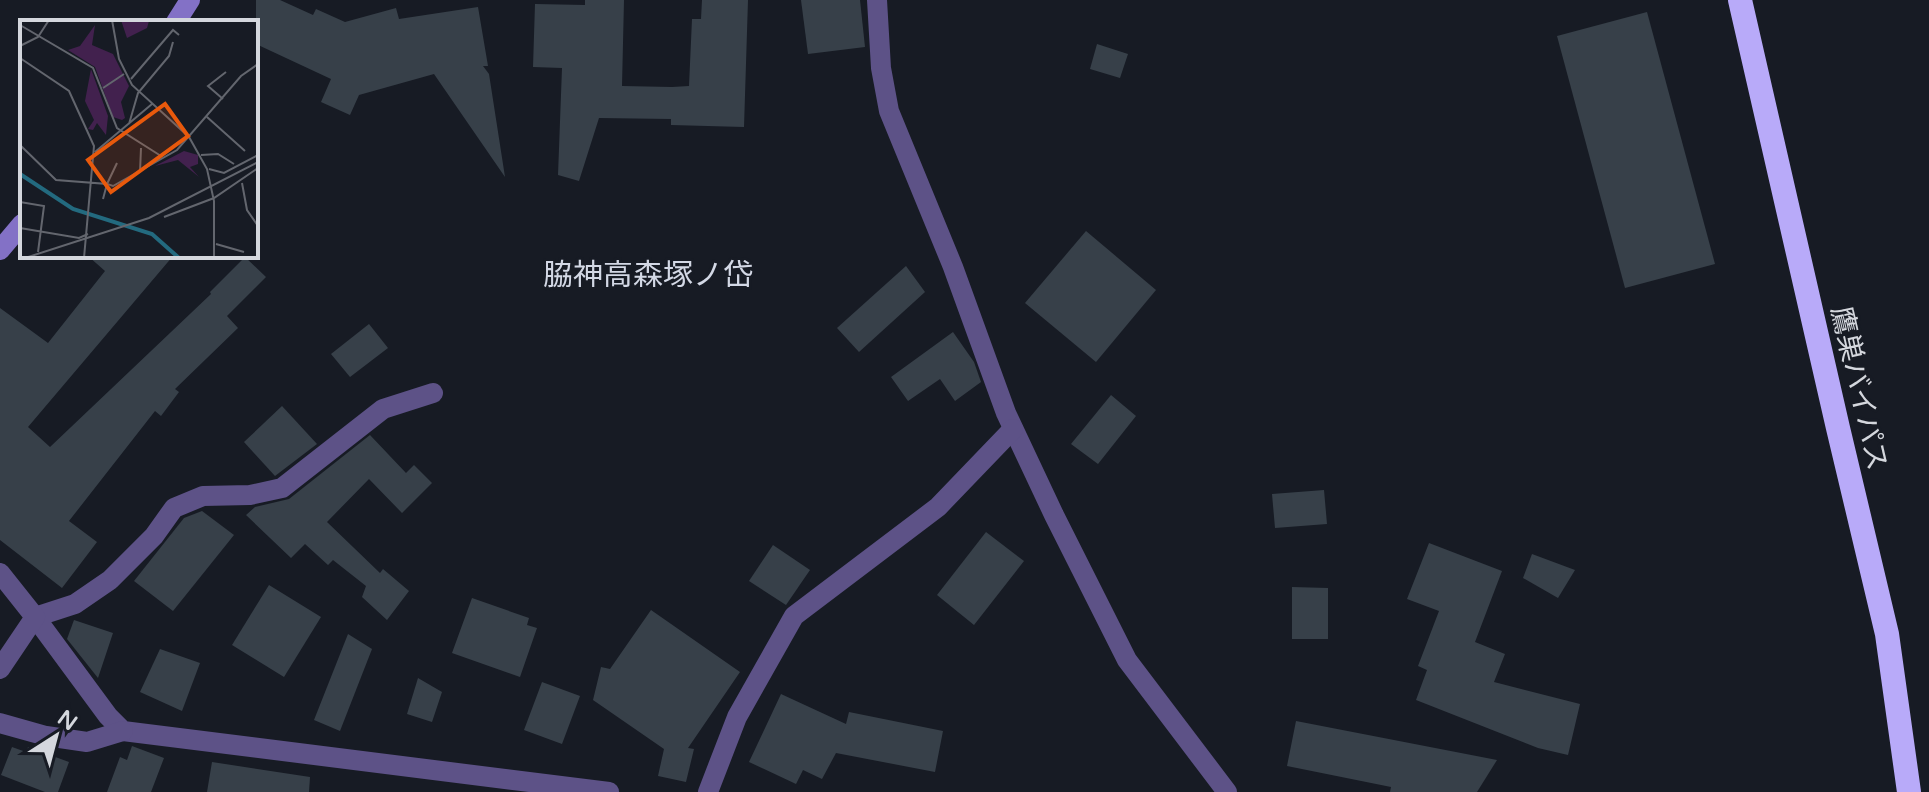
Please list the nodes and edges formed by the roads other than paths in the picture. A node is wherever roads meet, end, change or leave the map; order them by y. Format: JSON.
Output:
{"nodes":[{"id":1,"x":190,"y":0,"type":"edge"},
{"id":2,"x":877,"y":0,"type":"edge"},
{"id":3,"x":1740,"y":0,"type":"edge"},
{"id":4,"x":177,"y":20,"type":"edge"},
{"id":5,"x":20,"y":226,"type":"edge"},
{"id":6,"x":0,"y":250,"type":"edge"},
{"id":7,"x":433,"y":393,"type":"dead end"},
{"id":8,"x":1013,"y":429,"type":"junction"},
{"id":9,"x":0,"y":573,"type":"edge"},
{"id":10,"x":35,"y":617,"type":"junction"},
{"id":11,"x":0,"y":669,"type":"edge"},
{"id":12,"x":0,"y":723,"type":"edge"},
{"id":13,"x":123,"y":731,"type":"junction"},
{"id":14,"x":609,"y":792,"type":"edge"},
{"id":15,"x":708,"y":792,"type":"edge"},
{"id":16,"x":1227,"y":792,"type":"edge"},
{"id":17,"x":1909,"y":792,"type":"edge"}],
"edges":[{"from":1,"to":4,"type":"street"},
{"from":2,"to":8,"type":"street"},
{"from":3,"to":17,"type":"highway","name":"鷹巣バイパス"},
{"from":5,"to":6,"type":"street"},
{"from":7,"to":10,"type":"street"},
{"from":8,"to":15,"type":"street"},
{"from":8,"to":16,"type":"street"},
{"from":9,"to":10,"type":"street"},
{"from":10,"to":11,"type":"street"},
{"from":10,"to":13,"type":"street"},
{"from":12,"to":13,"type":"street"},
{"from":13,"to":14,"type":"street"}]}
